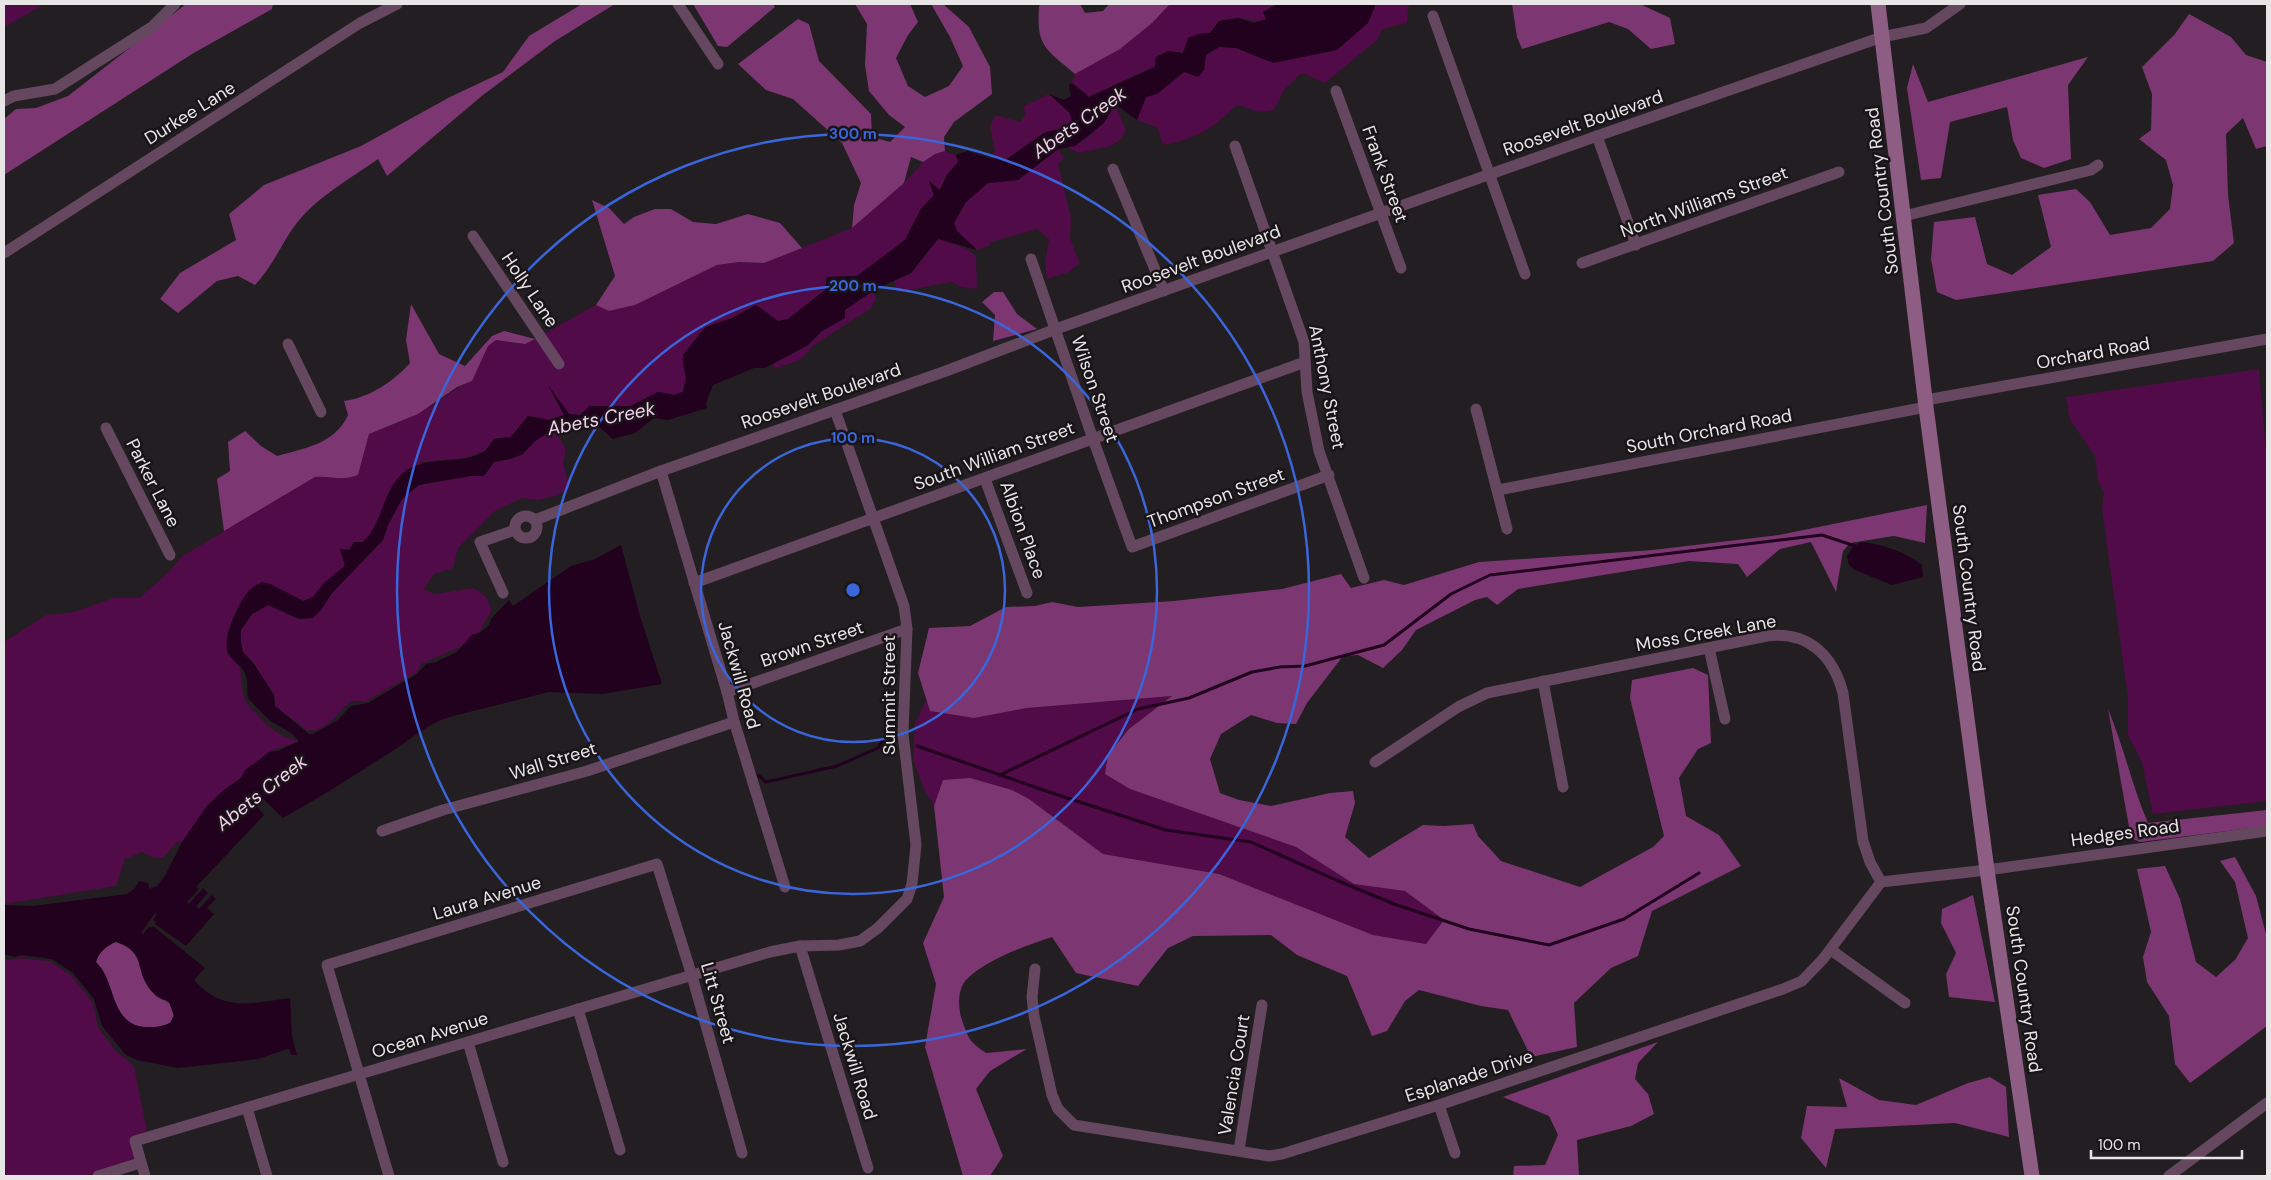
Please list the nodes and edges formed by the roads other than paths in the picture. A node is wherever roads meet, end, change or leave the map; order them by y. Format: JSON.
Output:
{"nodes":[{"id":1,"x":175,"y":4,"type":"edge"},
{"id":2,"x":397,"y":4,"type":"edge"},
{"id":3,"x":678,"y":4,"type":"edge"},
{"id":4,"x":1878,"y":4,"type":"edge"},
{"id":5,"x":1960,"y":4,"type":"edge"},
{"id":6,"x":1433,"y":16,"type":"dead end"},
{"id":7,"x":1882,"y":37,"type":"junction"},
{"id":8,"x":718,"y":64,"type":"dead end"},
{"id":9,"x":1336,"y":91,"type":"dead end"},
{"id":10,"x":4,"y":101,"type":"edge"},
{"id":11,"x":1597,"y":136,"type":"junction"},
{"id":12,"x":1235,"y":146,"type":"dead end"},
{"id":13,"x":2098,"y":165,"type":"dead end"},
{"id":14,"x":1113,"y":169,"type":"dead end"},
{"id":15,"x":1838,"y":172,"type":"dead end"},
{"id":16,"x":1491,"y":174,"type":"junction"},
{"id":17,"x":1380,"y":213,"type":"junction"},
{"id":18,"x":1904,"y":216,"type":"junction"},
{"id":19,"x":472,"y":236,"type":"dead end"},
{"id":20,"x":1636,"y":245,"type":"junction"},
{"id":21,"x":1272,"y":252,"type":"junction"},
{"id":22,"x":4,"y":254,"type":"edge"},
{"id":23,"x":1032,"y":259,"type":"dead end"},
{"id":24,"x":1582,"y":263,"type":"dead end"},
{"id":25,"x":1401,"y":268,"type":"dead end"},
{"id":26,"x":1525,"y":274,"type":"dead end"},
{"id":27,"x":1164,"y":291,"type":"junction"},
{"id":28,"x":1056,"y":329,"type":"junction"},
{"id":29,"x":2267,"y":339,"type":"edge"},
{"id":30,"x":288,"y":344,"type":"dead end"},
{"id":31,"x":1305,"y":362,"type":"junction"},
{"id":32,"x":560,"y":364,"type":"dead end"},
{"id":33,"x":1926,"y":403,"type":"junction"},
{"id":34,"x":1476,"y":409,"type":"dead end"},
{"id":35,"x":835,"y":410,"type":"junction"},
{"id":36,"x":321,"y":412,"type":"dead end"},
{"id":37,"x":106,"y":428,"type":"dead end"},
{"id":38,"x":1093,"y":439,"type":"junction"},
{"id":39,"x":661,"y":471,"type":"junction"},
{"id":40,"x":1328,"y":475,"type":"junction"},
{"id":41,"x":985,"y":479,"type":"junction"},
{"id":42,"x":1498,"y":490,"type":"junction"},
{"id":43,"x":874,"y":518,"type":"junction"},
{"id":44,"x":535,"y":520,"type":"junction"},
{"id":45,"x":1506,"y":529,"type":"dead end"},
{"id":46,"x":515,"y":530,"type":"junction"},
{"id":47,"x":1127,"y":530,"type":"joint"},
{"id":48,"x":170,"y":555,"type":"dead end"},
{"id":49,"x":1364,"y":578,"type":"dead end"},
{"id":50,"x":694,"y":583,"type":"junction"},
{"id":51,"x":503,"y":593,"type":"dead end"},
{"id":52,"x":1027,"y":593,"type":"dead end"},
{"id":53,"x":907,"y":629,"type":"junction"},
{"id":54,"x":1709,"y":648,"type":"junction"},
{"id":55,"x":1543,"y":681,"type":"junction"},
{"id":56,"x":727,"y":692,"type":"junction"},
{"id":57,"x":1725,"y":719,"type":"dead end"},
{"id":58,"x":734,"y":722,"type":"junction"},
{"id":59,"x":1375,"y":762,"type":"dead end"},
{"id":60,"x":1562,"y":787,"type":"dead end"},
{"id":61,"x":382,"y":831,"type":"dead end"},
{"id":62,"x":2267,"y":831,"type":"edge"},
{"id":63,"x":657,"y":864,"type":"joint"},
{"id":64,"x":1987,"y":870,"type":"junction"},
{"id":65,"x":1881,"y":882,"type":"junction"},
{"id":66,"x":785,"y":887,"type":"dead end"},
{"id":67,"x":800,"y":946,"type":"junction"},
{"id":68,"x":1832,"y":950,"type":"junction"},
{"id":69,"x":1035,"y":969,"type":"dead end"},
{"id":70,"x":692,"y":976,"type":"junction"},
{"id":71,"x":1905,"y":1003,"type":"dead end"},
{"id":72,"x":1262,"y":1005,"type":"dead end"},
{"id":73,"x":578,"y":1009,"type":"junction"},
{"id":74,"x":468,"y":1042,"type":"junction"},
{"id":75,"x":358,"y":1074,"type":"junction"},
{"id":76,"x":2267,"y":1103,"type":"edge"},
{"id":77,"x":1439,"y":1105,"type":"junction"},
{"id":78,"x":247,"y":1108,"type":"junction"},
{"id":79,"x":620,"y":1150,"type":"dead end"},
{"id":80,"x":1239,"y":1150,"type":"junction"},
{"id":81,"x":742,"y":1153,"type":"dead end"},
{"id":82,"x":1455,"y":1153,"type":"dead end"},
{"id":83,"x":503,"y":1162,"type":"dead end"},
{"id":84,"x":140,"y":1163,"type":"junction"},
{"id":85,"x":868,"y":1168,"type":"dead end"},
{"id":86,"x":98,"y":1176,"type":"edge"},
{"id":87,"x":144,"y":1176,"type":"edge"},
{"id":88,"x":267,"y":1176,"type":"edge"},
{"id":89,"x":389,"y":1176,"type":"edge"},
{"id":90,"x":2032,"y":1176,"type":"edge"},
{"id":91,"x":2169,"y":1176,"type":"edge"}],
"edges":[{"from":1,"to":10,"type":"street"},
{"from":2,"to":22,"type":"street","name":"Durkee Lane"},
{"from":3,"to":8,"type":"street"},
{"from":4,"to":7,"type":"main road","name":"South Country Road"},
{"from":5,"to":7,"type":"street","name":"Roosevelt Boulevard"},
{"from":6,"to":16,"type":"street"},
{"from":7,"to":11,"type":"street","name":"Roosevelt Boulevard"},
{"from":7,"to":18,"type":"main road","name":"South Country Road"},
{"from":9,"to":17,"type":"street","name":"Frank Street"},
{"from":11,"to":16,"type":"street","name":"Roosevelt Boulevard"},
{"from":11,"to":20,"type":"street"},
{"from":12,"to":21,"type":"street","name":"Anthony Street"},
{"from":13,"to":18,"type":"street"},
{"from":14,"to":27,"type":"street"},
{"from":15,"to":20,"type":"street","name":"North Williams Street"},
{"from":16,"to":17,"type":"street","name":"Roosevelt Boulevard"},
{"from":16,"to":26,"type":"street"},
{"from":17,"to":21,"type":"street","name":"Roosevelt Boulevard"},
{"from":17,"to":25,"type":"street","name":"Frank Street"},
{"from":18,"to":33,"type":"main road","name":"South Country Road"},
{"from":19,"to":32,"type":"street","name":"Holly Lane"},
{"from":20,"to":24,"type":"street","name":"North Williams Street"},
{"from":21,"to":27,"type":"street","name":"Roosevelt Boulevard"},
{"from":21,"to":31,"type":"street","name":"Anthony Street"},
{"from":23,"to":28,"type":"street","name":"Wilson Street"},
{"from":27,"to":28,"type":"street","name":"Roosevelt Boulevard"},
{"from":28,"to":35,"type":"street","name":"Roosevelt Boulevard"},
{"from":28,"to":38,"type":"street","name":"Wilson Street"},
{"from":29,"to":33,"type":"street","name":"Orchard Road"},
{"from":30,"to":36,"type":"street"},
{"from":31,"to":38,"type":"street","name":"South William Street"},
{"from":31,"to":40,"type":"street","name":"Anthony Street"},
{"from":33,"to":42,"type":"street","name":"South Orchard Road"},
{"from":33,"to":64,"type":"main road","name":"South Country Road"},
{"from":34,"to":42,"type":"street"},
{"from":35,"to":39,"type":"street","name":"Roosevelt Boulevard"},
{"from":35,"to":43,"type":"street","name":"Summit Street"},
{"from":37,"to":48,"type":"street","name":"Parker Lane"},
{"from":38,"to":41,"type":"street","name":"South William Street"},
{"from":38,"to":47,"type":"street","name":"Wilson Street"},
{"from":39,"to":44,"type":"street","name":"Roosevelt Boulevard"},
{"from":39,"to":50,"type":"street","name":"Jackwill Road"},
{"from":40,"to":47,"type":"street","name":"Thompson Street"},
{"from":40,"to":49,"type":"street","name":"Anthony Street"},
{"from":41,"to":43,"type":"street","name":"South William Street"},
{"from":41,"to":52,"type":"street","name":"Albion Place"},
{"from":42,"to":45,"type":"street"},
{"from":43,"to":50,"type":"street","name":"South William Street"},
{"from":43,"to":53,"type":"street","name":"Summit Street"},
{"from":44,"to":46,"type":"street","name":"Roosevelt Boulevard"},
{"from":44,"to":46,"type":"street","name":"Roosevelt Boulevard"},
{"from":46,"to":51,"type":"street","name":"Roosevelt Boulevard"},
{"from":50,"to":56,"type":"street","name":"Jackwill Road"},
{"from":53,"to":56,"type":"street","name":"Brown Street"},
{"from":53,"to":67,"type":"street","name":"Summit Street"},
{"from":54,"to":55,"type":"street","name":"Moss Creek Lane"},
{"from":54,"to":57,"type":"street"},
{"from":54,"to":65,"type":"street","name":"Moss Creek Lane"},
{"from":55,"to":59,"type":"street","name":"Moss Creek Lane"},
{"from":55,"to":60,"type":"street"},
{"from":56,"to":58,"type":"street","name":"Jackwill Road"},
{"from":58,"to":61,"type":"street","name":"Wall Street"},
{"from":58,"to":66,"type":"street","name":"Jackwill Road"},
{"from":62,"to":64,"type":"street","name":"Hedges Road"},
{"from":63,"to":70,"type":"street","name":"Litt Street"},
{"from":63,"to":75,"type":"street","name":"Laura Avenue"},
{"from":64,"to":65,"type":"street"},
{"from":64,"to":90,"type":"main road","name":"South Country Road"},
{"from":65,"to":68,"type":"street","name":"Esplanade Drive"},
{"from":67,"to":70,"type":"street","name":"Ocean Avenue"},
{"from":67,"to":85,"type":"street","name":"Jackwill Road"},
{"from":68,"to":71,"type":"street"},
{"from":68,"to":77,"type":"street","name":"Esplanade Drive"},
{"from":69,"to":80,"type":"street","name":"Esplanade Drive"},
{"from":70,"to":73,"type":"street","name":"Ocean Avenue"},
{"from":70,"to":81,"type":"street","name":"Litt Street"},
{"from":72,"to":80,"type":"street","name":"Valencia Court"},
{"from":73,"to":74,"type":"street","name":"Ocean Avenue"},
{"from":73,"to":79,"type":"street"},
{"from":74,"to":75,"type":"street","name":"Ocean Avenue"},
{"from":74,"to":83,"type":"street"},
{"from":75,"to":78,"type":"street","name":"Ocean Avenue"},
{"from":75,"to":89,"type":"street"},
{"from":76,"to":91,"type":"street"},
{"from":77,"to":80,"type":"street","name":"Esplanade Drive"},
{"from":77,"to":82,"type":"street"},
{"from":78,"to":84,"type":"street","name":"Ocean Avenue"},
{"from":78,"to":88,"type":"street"},
{"from":84,"to":86,"type":"street"},
{"from":84,"to":87,"type":"street"}]}
